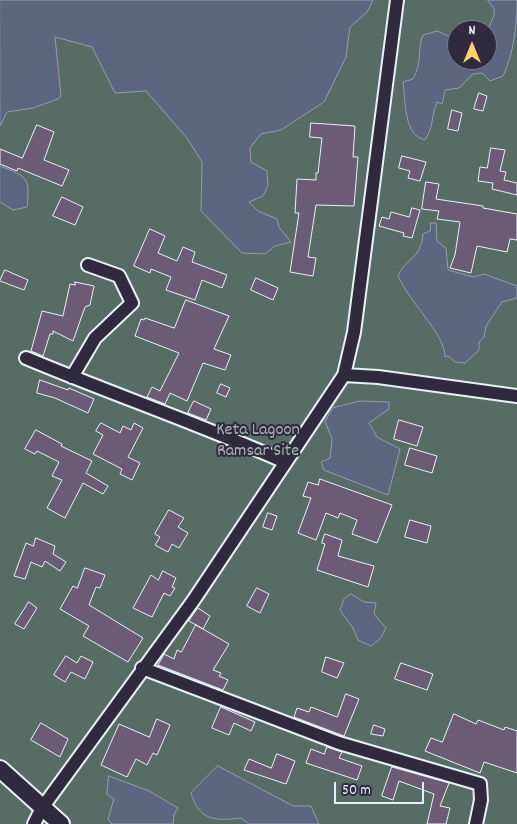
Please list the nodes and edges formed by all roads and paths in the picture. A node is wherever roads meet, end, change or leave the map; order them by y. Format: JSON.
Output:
{"nodes":[{"id":1,"x":397,"y":0,"type":"edge"},
{"id":2,"x":88,"y":265,"type":"dead end"},
{"id":3,"x":26,"y":358,"type":"dead end"},
{"id":4,"x":344,"y":375,"type":"junction"},
{"id":5,"x":72,"y":377,"type":"junction"},
{"id":6,"x":517,"y":396,"type":"edge"},
{"id":7,"x":285,"y":462,"type":"junction"},
{"id":8,"x":142,"y":668,"type":"junction"},
{"id":9,"x":0,"y":769,"type":"edge"},
{"id":10,"x":42,"y":808,"type":"junction"},
{"id":11,"x":34,"y":824,"type":"edge"},
{"id":12,"x":61,"y":824,"type":"edge"},
{"id":13,"x":476,"y":824,"type":"edge"}],
"edges":[{"from":1,"to":4,"type":"street"},
{"from":2,"to":5,"type":"street"},
{"from":3,"to":5,"type":"street"},
{"from":4,"to":6,"type":"street"},
{"from":4,"to":7,"type":"street"},
{"from":5,"to":7,"type":"street"},
{"from":7,"to":8,"type":"street"},
{"from":8,"to":10,"type":"street"},
{"from":8,"to":13,"type":"street"},
{"from":9,"to":10,"type":"main road"},
{"from":10,"to":11,"type":"street"},
{"from":10,"to":12,"type":"main road"}]}
